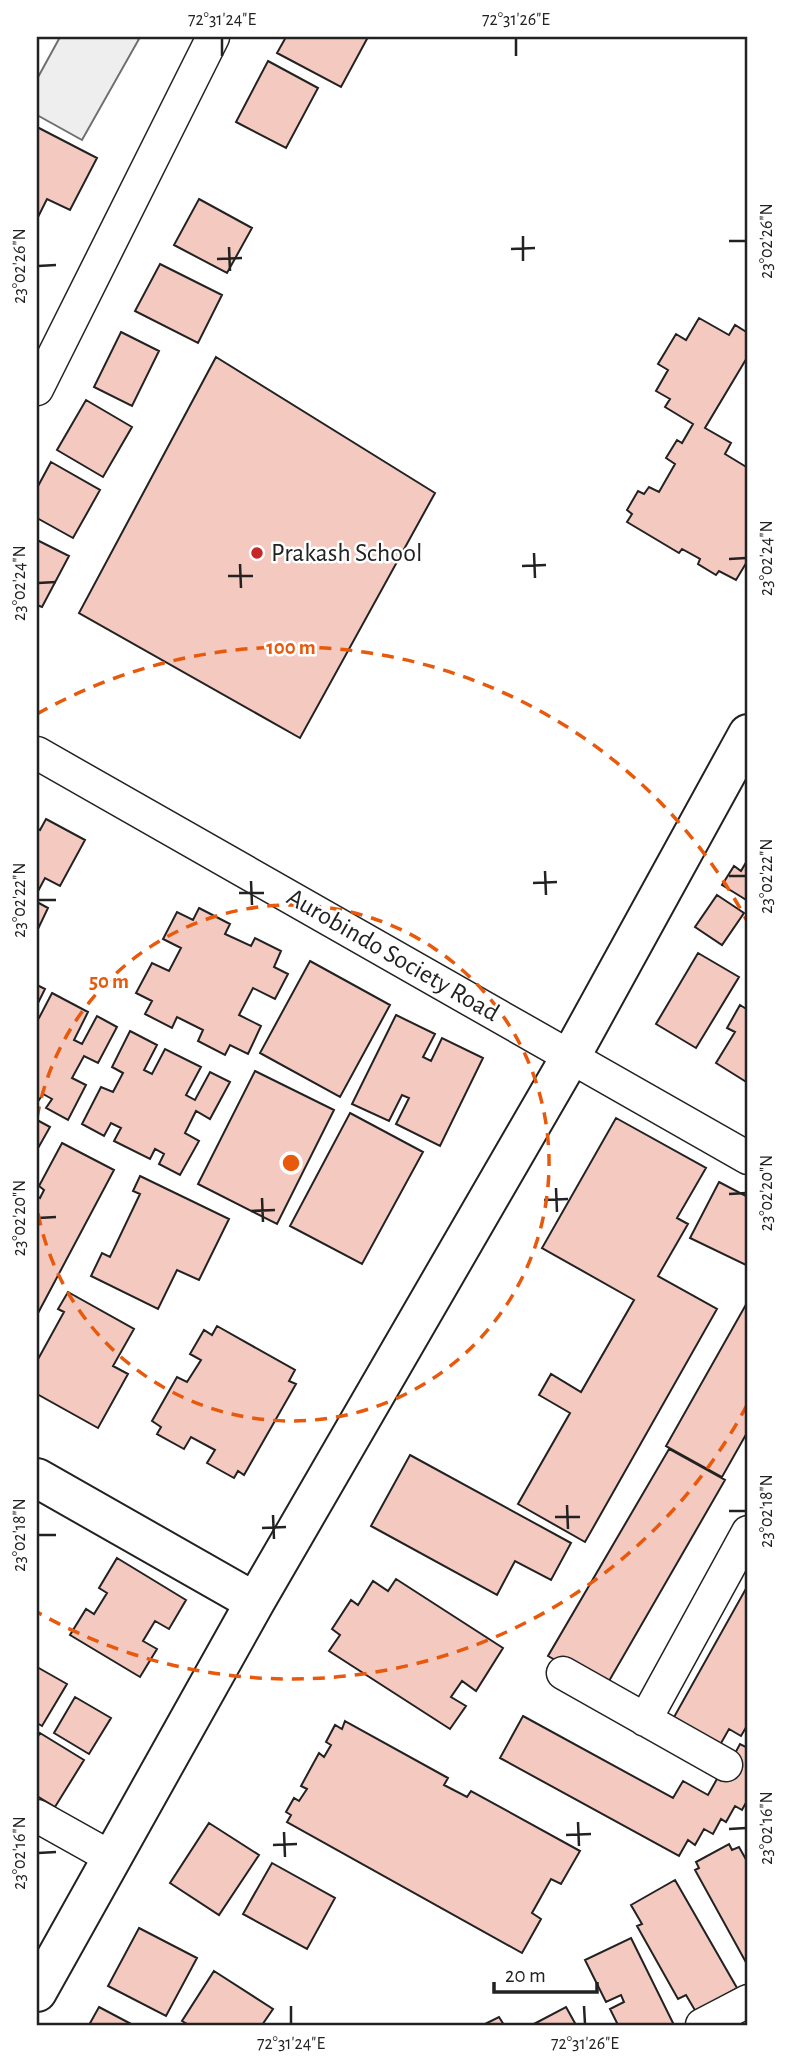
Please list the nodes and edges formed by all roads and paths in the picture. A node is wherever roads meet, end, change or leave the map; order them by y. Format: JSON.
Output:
{"nodes":[{"id":1,"x":213,"y":37,"type":"edge"},
{"id":2,"x":37,"y":389,"type":"edge"},
{"id":3,"x":748,"y":734,"type":"edge"},
{"id":4,"x":37,"y":753,"type":"edge"},
{"id":5,"x":571,"y":1056,"type":"junction"},
{"id":6,"x":748,"y":1158,"type":"edge"},
{"id":7,"x":37,"y":1478,"type":"edge"},
{"id":8,"x":748,"y":1531,"type":"edge"},
{"id":9,"x":255,"y":1602,"type":"junction"},
{"id":10,"x":563,"y":1673,"type":"dead end"},
{"id":11,"x":645,"y":1720,"type":"junction"},
{"id":12,"x":726,"y":1765,"type":"dead end"},
{"id":13,"x":37,"y":1816,"type":"edge"},
{"id":14,"x":112,"y":1858,"type":"junction"},
{"id":15,"x":37,"y":1992,"type":"edge"},
{"id":16,"x":748,"y":2001,"type":"edge"},
{"id":17,"x":702,"y":2025,"type":"edge"}],
"edges":[{"from":1,"to":2,"type":"street"},
{"from":3,"to":5,"type":"street"},
{"from":4,"to":5,"type":"street","name":"Aurobindo Society Road"},
{"from":5,"to":6,"type":"street","name":"Aurobindo Society Road"},
{"from":5,"to":9,"type":"street"},
{"from":7,"to":9,"type":"street"},
{"from":8,"to":11,"type":"street"},
{"from":9,"to":14,"type":"street"},
{"from":10,"to":11,"type":"street"},
{"from":11,"to":12,"type":"street"},
{"from":13,"to":14,"type":"street"},
{"from":14,"to":15,"type":"street"},
{"from":16,"to":17,"type":"street"}]}
